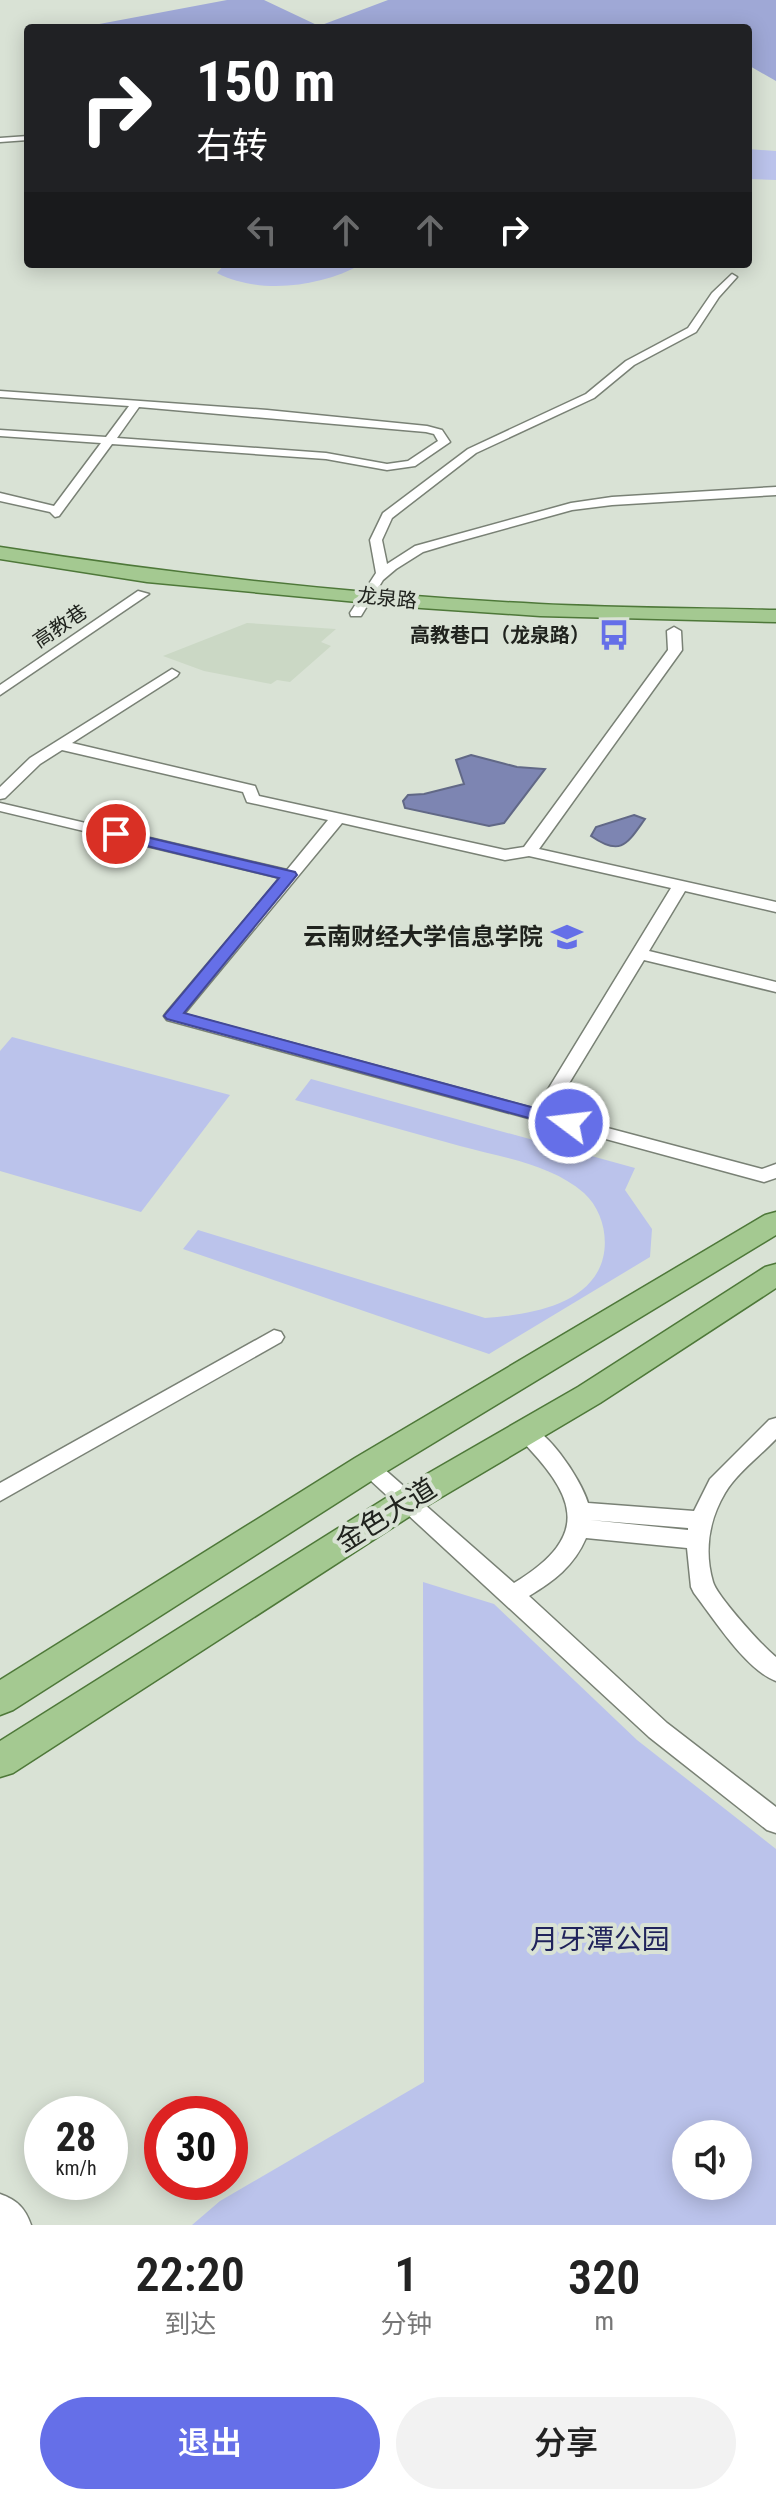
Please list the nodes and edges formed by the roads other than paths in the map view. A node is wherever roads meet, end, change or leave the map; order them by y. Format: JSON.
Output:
{"nodes":[{"id":1,"x":24,"y":138,"type":"edge"},
{"id":2,"x":0,"y":140,"type":"edge"},
{"id":3,"x":732,"y":277,"type":"dead end"},
{"id":4,"x":0,"y":394,"type":"edge"},
{"id":5,"x":136,"y":404,"type":"junction"},
{"id":6,"x":0,"y":433,"type":"edge"},
{"id":7,"x":109,"y":440,"type":"junction"},
{"id":8,"x":776,"y":491,"type":"edge"},
{"id":9,"x":0,"y":497,"type":"edge"},
{"id":10,"x":0,"y":553,"type":"edge"},
{"id":11,"x":0,"y":572,"type":"edge"},
{"id":12,"x":383,"y":574,"type":"junction"},
{"id":13,"x":143,"y":594,"type":"junction"},
{"id":14,"x":367,"y":596,"type":"junction"},
{"id":15,"x":356,"y":613,"type":"junction"},
{"id":16,"x":776,"y":616,"type":"edge"},
{"id":17,"x":674,"y":631,"type":"junction"},
{"id":18,"x":776,"y":633,"type":"edge"},
{"id":19,"x":172,"y":673,"type":"dead end"},
{"id":20,"x":0,"y":691,"type":"edge"},
{"id":21,"x":60,"y":745,"type":"junction"},
{"id":22,"x":0,"y":795,"type":"edge"},
{"id":23,"x":0,"y":807,"type":"edge"},
{"id":24,"x":339,"y":817,"type":"junction"},
{"id":25,"x":529,"y":851,"type":"junction"},
{"id":26,"x":289,"y":875,"type":"junction"},
{"id":27,"x":681,"y":885,"type":"junction"},
{"id":28,"x":776,"y":907,"type":"edge"},
{"id":29,"x":640,"y":954,"type":"junction"},
{"id":30,"x":776,"y":987,"type":"edge"},
{"id":31,"x":541,"y":1115,"type":"junction"},
{"id":32,"x":776,"y":1170,"type":"edge"},
{"id":33,"x":776,"y":1222,"type":"edge"},
{"id":34,"x":776,"y":1274,"type":"edge"},
{"id":35,"x":274,"y":1337,"type":"dead end"},
{"id":36,"x":776,"y":1426,"type":"edge"},
{"id":37,"x":525,"y":1431,"type":"junction"},
{"id":38,"x":367,"y":1467,"type":"junction"},
{"id":39,"x":0,"y":1493,"type":"edge"},
{"id":40,"x":406,"y":1502,"type":"junction"},
{"id":41,"x":581,"y":1520,"type":"junction"},
{"id":42,"x":699,"y":1530,"type":"junction"},
{"id":43,"x":513,"y":1595,"type":"junction"},
{"id":44,"x":776,"y":1671,"type":"edge"},
{"id":45,"x":0,"y":1699,"type":"edge"},
{"id":46,"x":0,"y":1761,"type":"edge"},
{"id":47,"x":776,"y":1822,"type":"edge"},
{"id":48,"x":0,"y":2213,"type":"edge"},
{"id":49,"x":12,"y":2225,"type":"edge"}],
"edges":[{"from":1,"to":2,"type":"street"},
{"from":3,"to":12,"type":"street"},
{"from":4,"to":5,"type":"street"},
{"from":5,"to":7,"type":"street"},
{"from":5,"to":7,"type":"street"},
{"from":6,"to":7,"type":"street"},
{"from":7,"to":9,"type":"street"},
{"from":8,"to":12,"type":"street"},
{"from":10,"to":14,"type":"main road","name":"龙泉路"},
{"from":11,"to":13,"type":"main road","name":"龙泉路"},
{"from":12,"to":14,"type":"street"},
{"from":13,"to":15,"type":"main road","name":"龙泉路"},
{"from":13,"to":20,"type":"street","name":"高教巷"},
{"from":14,"to":15,"type":"street"},
{"from":14,"to":16,"type":"main road","name":"龙泉路"},
{"from":15,"to":17,"type":"main road","name":"龙泉路"},
{"from":17,"to":18,"type":"main road","name":"龙泉路"},
{"from":17,"to":25,"type":"street"},
{"from":19,"to":21,"type":"street"},
{"from":21,"to":22,"type":"street"},
{"from":21,"to":24,"type":"street"},
{"from":23,"to":26,"type":"street"},
{"from":24,"to":25,"type":"street"},
{"from":24,"to":26,"type":"street"},
{"from":25,"to":27,"type":"street"},
{"from":26,"to":31,"type":"street"},
{"from":27,"to":28,"type":"street"},
{"from":27,"to":29,"type":"street"},
{"from":29,"to":30,"type":"street"},
{"from":29,"to":31,"type":"street"},
{"from":31,"to":32,"type":"street"},
{"from":33,"to":38,"type":"main road","name":"金色大道"},
{"from":34,"to":37,"type":"main road","name":"金色大道"},
{"from":35,"to":39,"type":"street"},
{"from":36,"to":42,"type":"street"},
{"from":37,"to":40,"type":"main road","name":"金色大道"},
{"from":37,"to":41,"type":"street"},
{"from":38,"to":40,"type":"street"},
{"from":38,"to":45,"type":"main road","name":"金色大道"},
{"from":40,"to":43,"type":"street"},
{"from":40,"to":46,"type":"main road","name":"金色大道"},
{"from":41,"to":42,"type":"street"},
{"from":41,"to":43,"type":"street"},
{"from":42,"to":44,"type":"street"},
{"from":43,"to":47,"type":"street"},
{"from":48,"to":49,"type":"street"}]}
